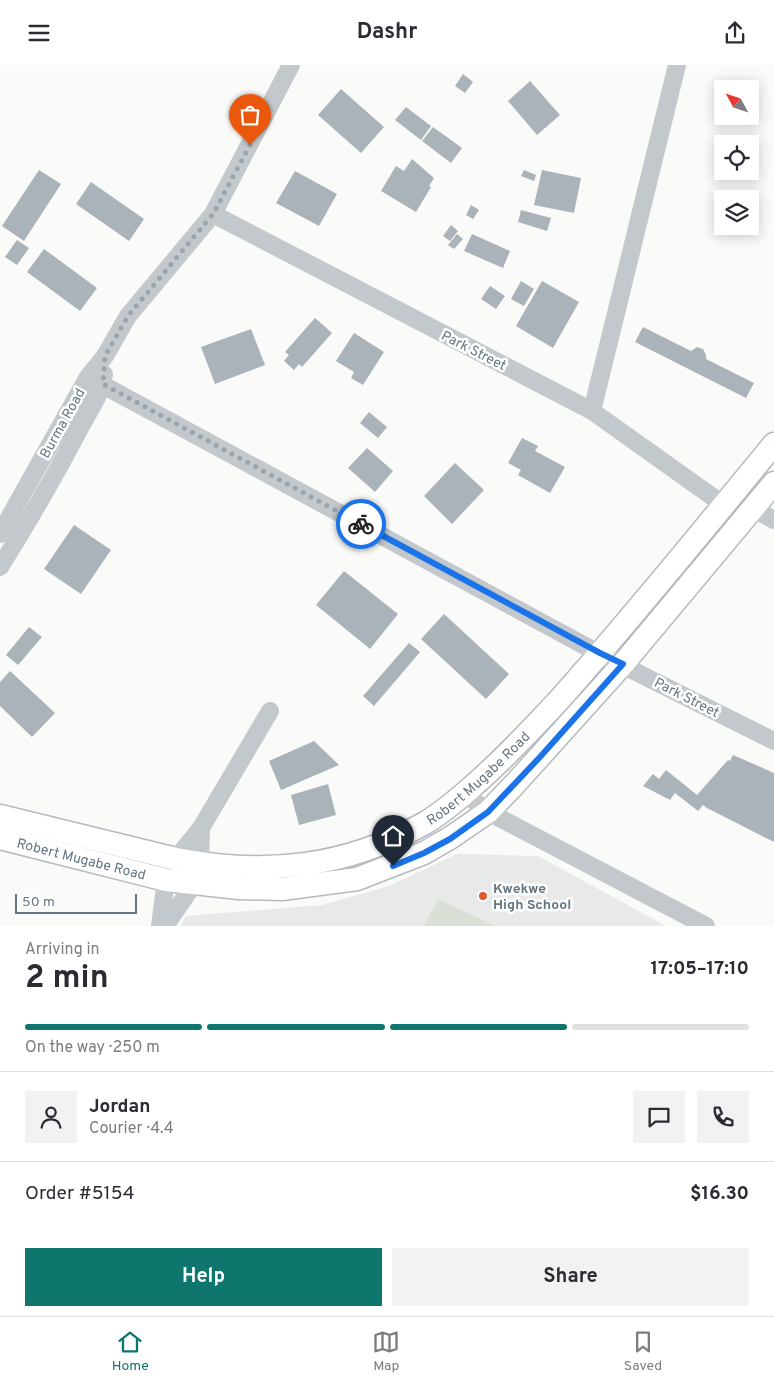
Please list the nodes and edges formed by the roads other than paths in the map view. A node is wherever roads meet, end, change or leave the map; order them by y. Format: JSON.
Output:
{"nodes":[{"id":1,"x":291,"y":65,"type":"edge"},
{"id":2,"x":677,"y":65,"type":"edge"},
{"id":3,"x":213,"y":214,"type":"junction"},
{"id":4,"x":96,"y":381,"type":"junction"},
{"id":5,"x":592,"y":411,"type":"junction"},
{"id":6,"x":774,"y":444,"type":"edge"},
{"id":7,"x":774,"y":483,"type":"edge"},
{"id":8,"x":724,"y":505,"type":"junction"},
{"id":9,"x":754,"y":509,"type":"junction"},
{"id":10,"x":774,"y":520,"type":"edge"},
{"id":11,"x":0,"y":534,"type":"edge"},
{"id":12,"x":0,"y":567,"type":"edge"},
{"id":13,"x":600,"y":653,"type":"junction"},
{"id":14,"x":623,"y":664,"type":"junction"},
{"id":15,"x":270,"y":711,"type":"dead end"},
{"id":16,"x":774,"y":741,"type":"edge"},
{"id":17,"x":464,"y":793,"type":"junction"},
{"id":18,"x":488,"y":812,"type":"junction"},
{"id":19,"x":0,"y":816,"type":"edge"},
{"id":20,"x":201,"y":828,"type":"junction"},
{"id":21,"x":0,"y":838,"type":"edge"},
{"id":22,"x":176,"y":859,"type":"junction"},
{"id":23,"x":197,"y":874,"type":"junction"},
{"id":24,"x":166,"y":880,"type":"junction"},
{"id":25,"x":160,"y":926,"type":"edge"},
{"id":26,"x":164,"y":926,"type":"edge"},
{"id":27,"x":706,"y":926,"type":"edge"}],
"edges":[{"from":1,"to":3,"type":"street"},
{"from":2,"to":5,"type":"street"},
{"from":3,"to":4,"type":"street"},
{"from":3,"to":5,"type":"street","name":"Park Street"},
{"from":4,"to":11,"type":"street","name":"Burma Road"},
{"from":4,"to":12,"type":"street"},
{"from":4,"to":13,"type":"street","name":"Park Street"},
{"from":5,"to":8,"type":"street","name":"Park Street"},
{"from":6,"to":8,"type":"main road","name":"Robert Mugabe Road"},
{"from":7,"to":9,"type":"main road","name":"Robert Mugabe Road"},
{"from":8,"to":13,"type":"main road","name":"Robert Mugabe Road"},
{"from":9,"to":10,"type":"street"},
{"from":9,"to":14,"type":"main road","name":"Robert Mugabe Road"},
{"from":13,"to":14,"type":"street","name":"Park Street"},
{"from":13,"to":17,"type":"main road","name":"Robert Mugabe Road"},
{"from":14,"to":16,"type":"street","name":"Park Street"},
{"from":14,"to":18,"type":"main road","name":"Robert Mugabe Road"},
{"from":15,"to":20,"type":"street"},
{"from":17,"to":18,"type":"street"},
{"from":17,"to":23,"type":"main road","name":"Robert Mugabe Road"},
{"from":18,"to":23,"type":"main road","name":"Robert Mugabe Road"},
{"from":18,"to":27,"type":"street"},
{"from":19,"to":22,"type":"main road","name":"Robert Mugabe Road"},
{"from":20,"to":22,"type":"street"},
{"from":20,"to":23,"type":"street"},
{"from":21,"to":24,"type":"main road","name":"Robert Mugabe Road"},
{"from":22,"to":23,"type":"main road","name":"Robert Mugabe Road"},
{"from":22,"to":24,"type":"street"},
{"from":23,"to":24,"type":"main road","name":"Robert Mugabe Road"},
{"from":23,"to":26,"type":"street"},
{"from":24,"to":25,"type":"street"}]}
